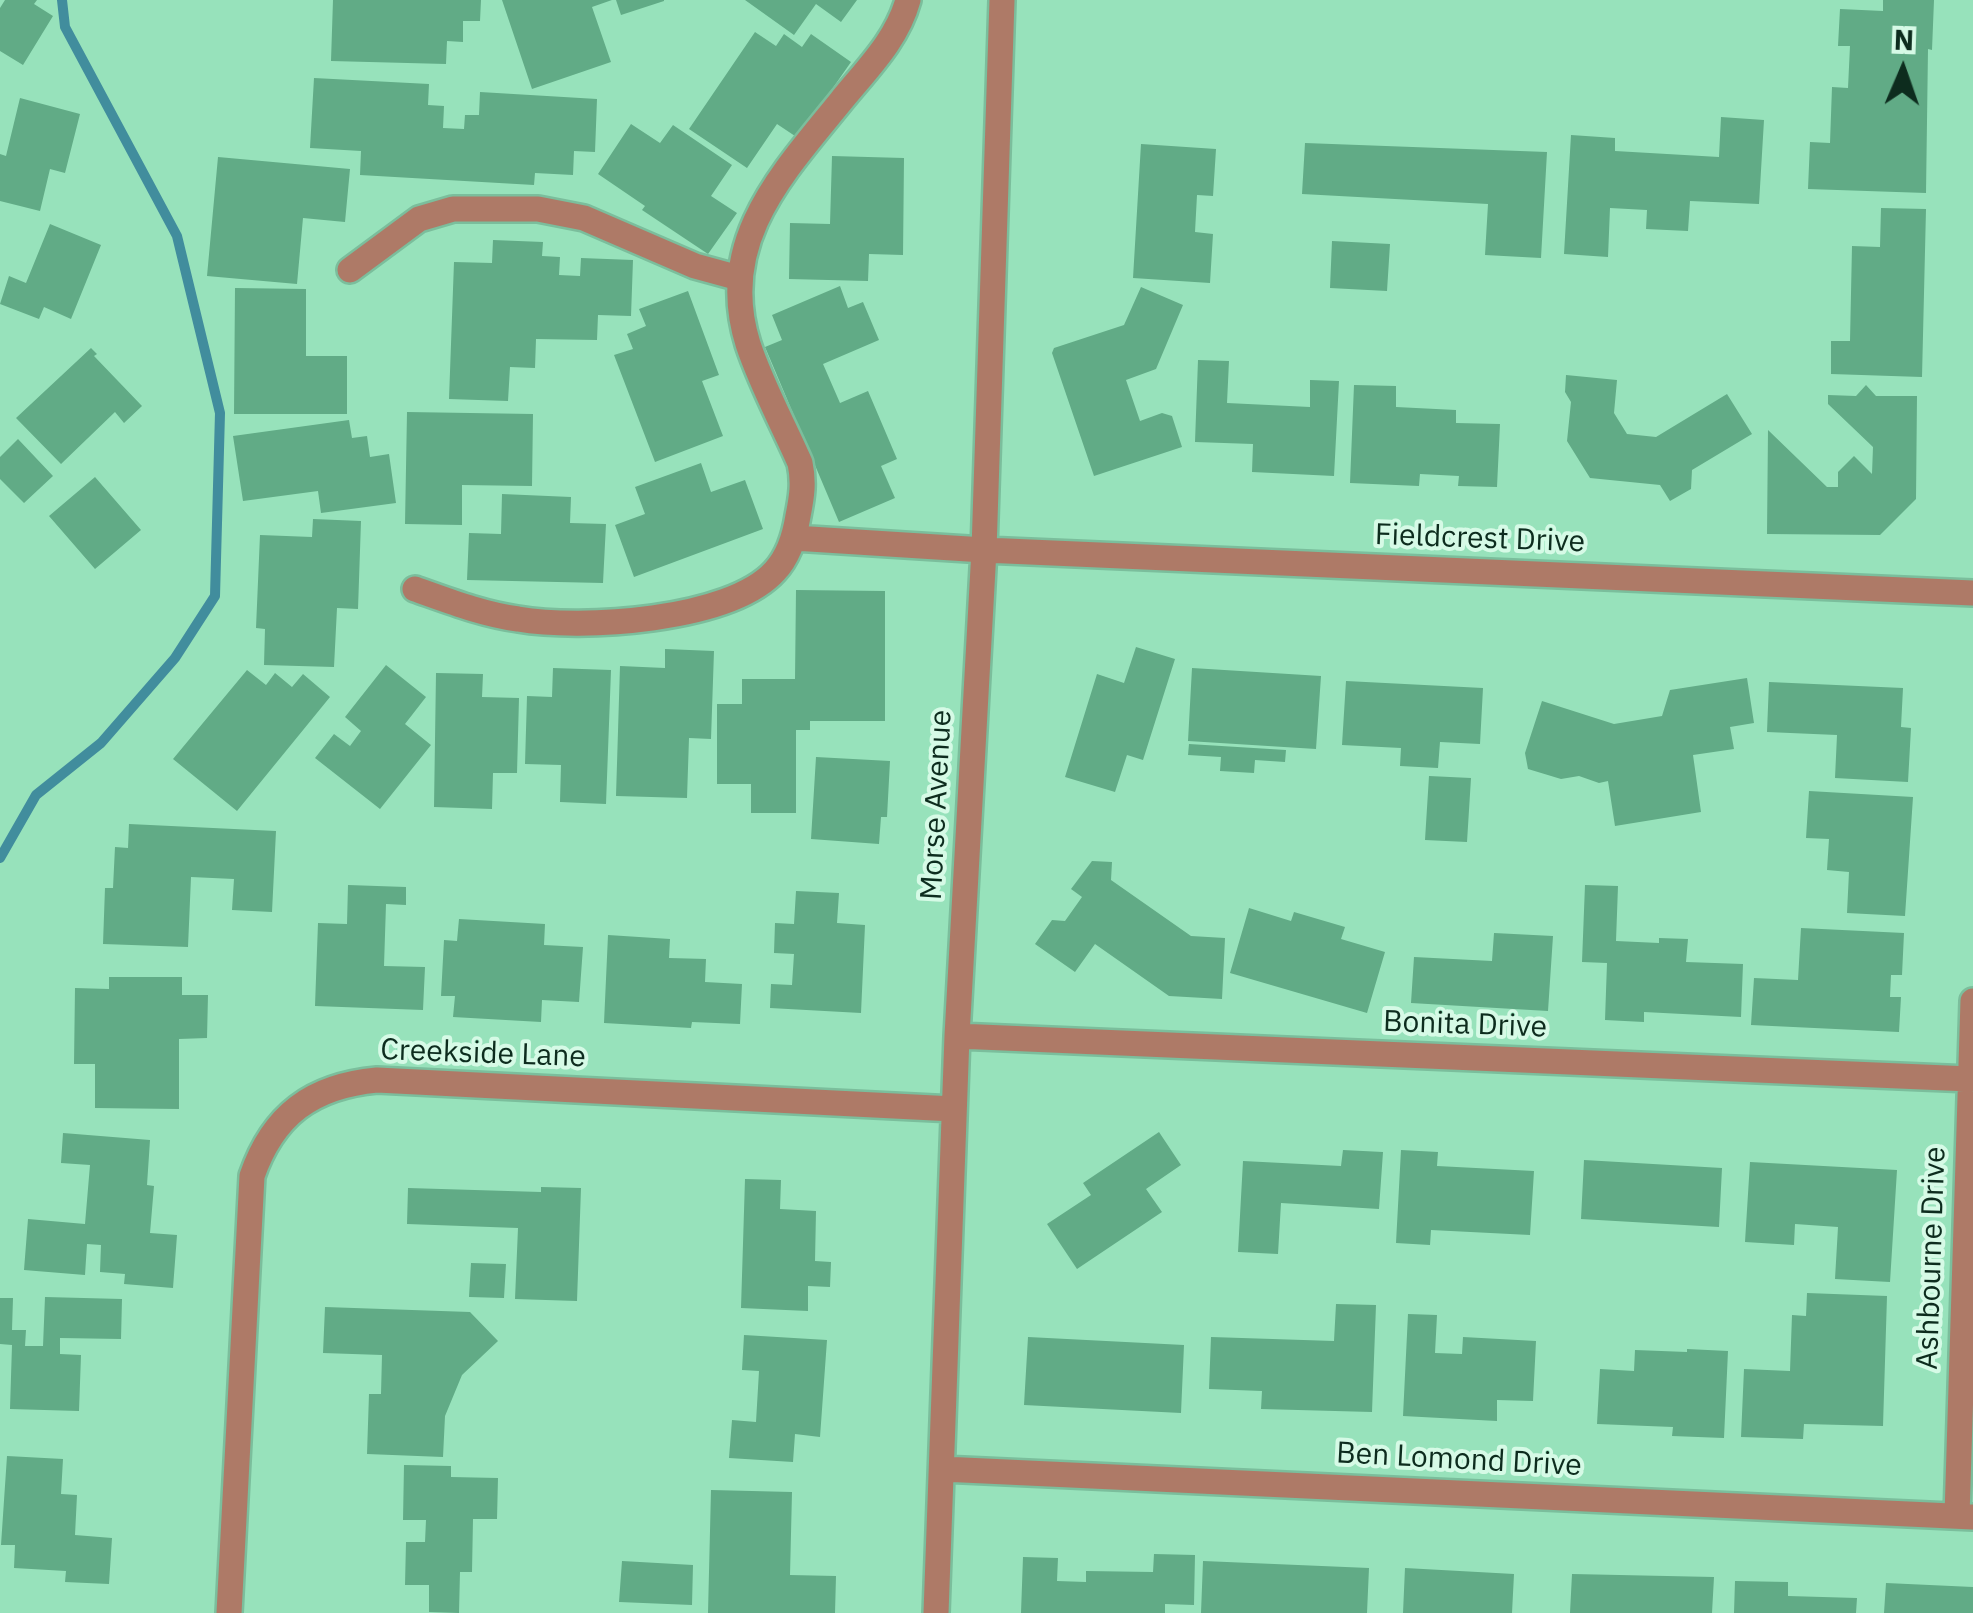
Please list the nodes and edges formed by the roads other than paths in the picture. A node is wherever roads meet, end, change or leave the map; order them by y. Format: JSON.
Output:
{"nodes":[{"id":1,"x":908,"y":0,"type":"edge"},
{"id":2,"x":1002,"y":0,"type":"edge"},
{"id":3,"x":350,"y":270,"type":"dead end"},
{"id":4,"x":739,"y":278,"type":"junction"},
{"id":5,"x":794,"y":538,"type":"junction"},
{"id":6,"x":984,"y":550,"type":"junction"},
{"id":7,"x":415,"y":589,"type":"dead end"},
{"id":8,"x":1973,"y":593,"type":"edge"},
{"id":9,"x":1973,"y":1001,"type":"edge"},
{"id":10,"x":957,"y":1036,"type":"junction"},
{"id":11,"x":1970,"y":1079,"type":"junction"},
{"id":12,"x":954,"y":1109,"type":"junction"},
{"id":13,"x":942,"y":1469,"type":"junction"},
{"id":14,"x":1965,"y":1516,"type":"edge"},
{"id":15,"x":230,"y":1613,"type":"edge"},
{"id":16,"x":936,"y":1613,"type":"edge"}],
"edges":[{"from":1,"to":4,"type":"street"},
{"from":2,"to":6,"type":"street","name":"Morse Avenue"},
{"from":3,"to":4,"type":"street"},
{"from":4,"to":5,"type":"street"},
{"from":5,"to":6,"type":"street","name":"Fieldcrest Drive"},
{"from":5,"to":7,"type":"street"},
{"from":6,"to":8,"type":"street","name":"Fieldcrest Drive"},
{"from":6,"to":10,"type":"street","name":"Morse Avenue"},
{"from":9,"to":11,"type":"street","name":"Ashbourne Drive"},
{"from":10,"to":11,"type":"street","name":"Bonita Drive"},
{"from":10,"to":12,"type":"street","name":"Morse Avenue"},
{"from":11,"to":14,"type":"street","name":"Ashbourne Drive"},
{"from":12,"to":13,"type":"street","name":"Morse Avenue"},
{"from":12,"to":15,"type":"street","name":"Creekside Lane"},
{"from":13,"to":14,"type":"street","name":"Ben Lomond Drive"},
{"from":13,"to":16,"type":"street","name":"Morse Avenue"}]}
